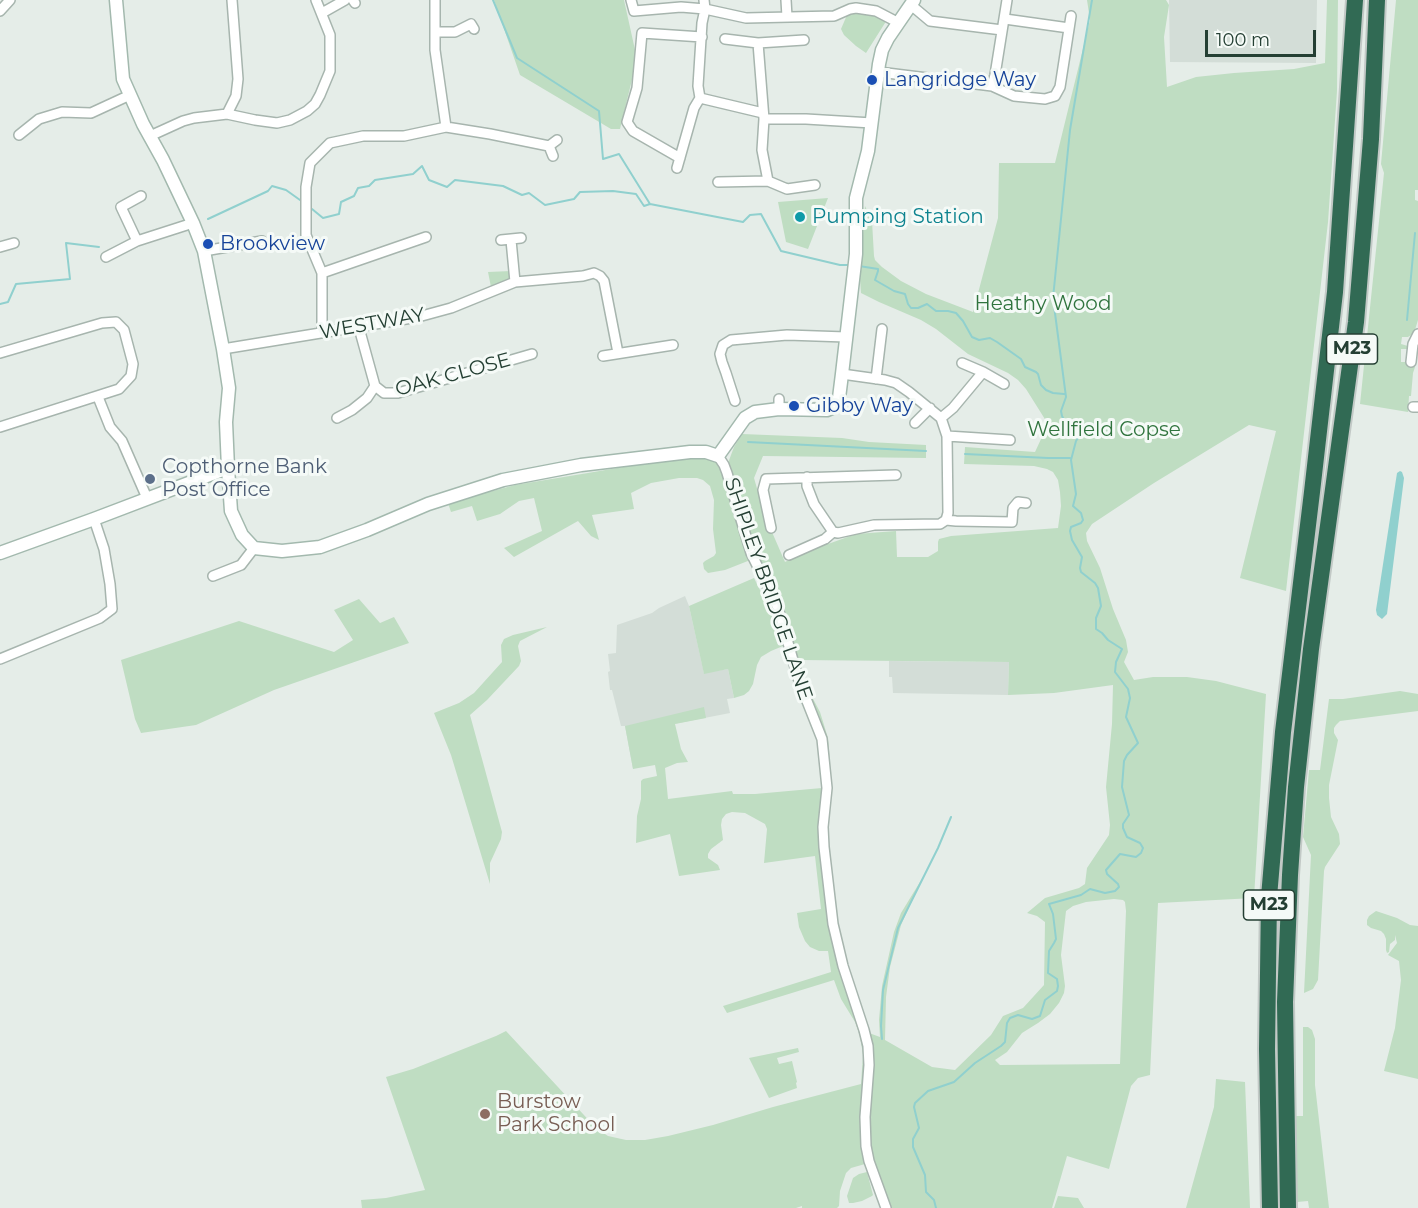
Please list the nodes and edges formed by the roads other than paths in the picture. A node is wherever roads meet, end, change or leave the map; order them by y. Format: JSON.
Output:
{"nodes":[{"id":1,"x":10,"y":0,"type":"edge"},
{"id":2,"x":116,"y":0,"type":"edge"},
{"id":3,"x":232,"y":0,"type":"edge"},
{"id":4,"x":316,"y":0,"type":"edge"},
{"id":5,"x":435,"y":0,"type":"edge"},
{"id":6,"x":631,"y":0,"type":"edge"},
{"id":7,"x":786,"y":0,"type":"edge"},
{"id":8,"x":1007,"y":0,"type":"edge"},
{"id":9,"x":1355,"y":0,"type":"edge"},
{"id":10,"x":1377,"y":0,"type":"edge"},
{"id":11,"x":1386,"y":0,"type":"edge"},
{"id":12,"x":351,"y":1,"type":"edge"},
{"id":13,"x":912,"y":3,"type":"edge"},
{"id":14,"x":704,"y":4,"type":"edge"},
{"id":15,"x":850,"y":4,"type":"edge"},
{"id":16,"x":0,"y":11,"type":"edge"},
{"id":17,"x":322,"y":13,"type":"junction"},
{"id":18,"x":1071,"y":16,"type":"dead end"},
{"id":19,"x":787,"y":17,"type":"junction"},
{"id":20,"x":1005,"y":19,"type":"junction"},
{"id":21,"x":899,"y":23,"type":"junction"},
{"id":22,"x":1069,"y":28,"type":"junction"},
{"id":23,"x":474,"y":30,"type":"dead end"},
{"id":24,"x":1002,"y":30,"type":"junction"},
{"id":25,"x":436,"y":32,"type":"junction"},
{"id":26,"x":702,"y":37,"type":"junction"},
{"id":27,"x":725,"y":39,"type":"dead end"},
{"id":28,"x":804,"y":40,"type":"dead end"},
{"id":29,"x":758,"y":43,"type":"junction"},
{"id":30,"x":1376,"y":46,"type":"junction"},
{"id":31,"x":879,"y":72,"type":"junction"},
{"id":32,"x":992,"y":86,"type":"junction"},
{"id":33,"x":130,"y":95,"type":"junction"},
{"id":34,"x":700,"y":98,"type":"junction"},
{"id":35,"x":227,"y":114,"type":"junction"},
{"id":36,"x":763,"y":114,"type":"junction"},
{"id":37,"x":872,"y":123,"type":"junction"},
{"id":38,"x":446,"y":127,"type":"junction"},
{"id":39,"x":19,"y":135,"type":"dead end"},
{"id":40,"x":150,"y":136,"type":"junction"},
{"id":41,"x":554,"y":156,"type":"dead end"},
{"id":42,"x":768,"y":181,"type":"junction"},
{"id":43,"x":718,"y":182,"type":"dead end"},
{"id":44,"x":815,"y":185,"type":"dead end"},
{"id":45,"x":141,"y":196,"type":"dead end"},
{"id":46,"x":193,"y":223,"type":"junction"},
{"id":47,"x":426,"y":237,"type":"dead end"},
{"id":48,"x":511,"y":239,"type":"dead end"},
{"id":49,"x":137,"y":241,"type":"junction"},
{"id":50,"x":262,"y":242,"type":"dead end"},
{"id":51,"x":14,"y":243,"type":"dead end"},
{"id":52,"x":0,"y":247,"type":"edge"},
{"id":53,"x":204,"y":251,"type":"junction"},
{"id":54,"x":106,"y":257,"type":"dead end"},
{"id":55,"x":322,"y":273,"type":"junction"},
{"id":56,"x":515,"y":282,"type":"junction"},
{"id":57,"x":359,"y":328,"type":"junction"},
{"id":58,"x":882,"y":329,"type":"dead end"},
{"id":59,"x":322,"y":333,"type":"junction"},
{"id":60,"x":1418,"y":334,"type":"edge"},
{"id":61,"x":846,"y":338,"type":"junction"},
{"id":62,"x":674,"y":345,"type":"dead end"},
{"id":63,"x":223,"y":349,"type":"junction"},
{"id":64,"x":0,"y":353,"type":"edge"},
{"id":65,"x":618,"y":353,"type":"junction"},
{"id":66,"x":532,"y":354,"type":"dead end"},
{"id":67,"x":603,"y":356,"type":"dead end"},
{"id":68,"x":962,"y":363,"type":"dead end"},
{"id":69,"x":1411,"y":363,"type":"dead end"},
{"id":70,"x":983,"y":372,"type":"junction"},
{"id":71,"x":842,"y":375,"type":"junction"},
{"id":72,"x":876,"y":379,"type":"junction"},
{"id":73,"x":1004,"y":384,"type":"dead end"},
{"id":74,"x":375,"y":386,"type":"junction"},
{"id":75,"x":98,"y":397,"type":"junction"},
{"id":76,"x":735,"y":401,"type":"dead end"},
{"id":77,"x":930,"y":408,"type":"junction"},
{"id":78,"x":941,"y":418,"type":"junction"},
{"id":79,"x":335,"y":420,"type":"dead end"},
{"id":80,"x":915,"y":423,"type":"dead end"},
{"id":81,"x":0,"y":427,"type":"edge"},
{"id":82,"x":947,"y":436,"type":"junction"},
{"id":83,"x":1010,"y":440,"type":"dead end"},
{"id":84,"x":718,"y":456,"type":"junction"},
{"id":85,"x":228,"y":468,"type":"junction"},
{"id":86,"x":896,"y":475,"type":"dead end"},
{"id":87,"x":807,"y":477,"type":"junction"},
{"id":88,"x":147,"y":498,"type":"junction"},
{"id":89,"x":1026,"y":503,"type":"dead end"},
{"id":90,"x":94,"y":519,"type":"junction"},
{"id":91,"x":946,"y":520,"type":"junction"},
{"id":92,"x":771,"y":528,"type":"dead end"},
{"id":93,"x":833,"y":532,"type":"junction"},
{"id":94,"x":254,"y":548,"type":"junction"},
{"id":95,"x":0,"y":553,"type":"edge"},
{"id":96,"x":789,"y":555,"type":"dead end"},
{"id":97,"x":213,"y":576,"type":"dead end"},
{"id":98,"x":0,"y":659,"type":"edge"},
{"id":99,"x":886,"y":1208,"type":"edge"},
{"id":100,"x":1270,"y":1208,"type":"edge"},
{"id":101,"x":1288,"y":1208,"type":"edge"}],
"edges":[{"from":1,"to":16,"type":"street"},
{"from":2,"to":33,"type":"street"},
{"from":3,"to":35,"type":"street"},
{"from":4,"to":17,"type":"street"},
{"from":5,"to":25,"type":"street"},
{"from":6,"to":14,"type":"street"},
{"from":7,"to":19,"type":"street"},
{"from":8,"to":20,"type":"street"},
{"from":9,"to":100,"type":"highway","number":"M23"},
{"from":10,"to":30,"type":"highway","number":"M23"},
{"from":11,"to":30,"type":"highway","number":"M23"},
{"from":12,"to":17,"type":"street"},
{"from":13,"to":21,"type":"street"},
{"from":13,"to":24,"type":"street"},
{"from":14,"to":19,"type":"street"},
{"from":14,"to":26,"type":"street"},
{"from":15,"to":19,"type":"street"},
{"from":15,"to":21,"type":"street"},
{"from":17,"to":35,"type":"street"},
{"from":18,"to":22,"type":"street"},
{"from":20,"to":22,"type":"street"},
{"from":20,"to":24,"type":"street"},
{"from":21,"to":31,"type":"street"},
{"from":22,"to":32,"type":"street"},
{"from":23,"to":25,"type":"street"},
{"from":24,"to":32,"type":"street"},
{"from":25,"to":38,"type":"street"},
{"from":26,"to":34,"type":"street"},
{"from":26,"to":34,"type":"street"},
{"from":27,"to":29,"type":"street"},
{"from":28,"to":29,"type":"street"},
{"from":29,"to":36,"type":"street"},
{"from":30,"to":101,"type":"highway","number":"M23"},
{"from":31,"to":32,"type":"street"},
{"from":31,"to":37,"type":"street"},
{"from":33,"to":39,"type":"street"},
{"from":33,"to":40,"type":"street"},
{"from":34,"to":36,"type":"street"},
{"from":35,"to":40,"type":"street"},
{"from":36,"to":37,"type":"street"},
{"from":36,"to":42,"type":"street"},
{"from":37,"to":61,"type":"street"},
{"from":38,"to":41,"type":"street"},
{"from":38,"to":55,"type":"street"},
{"from":40,"to":46,"type":"street"},
{"from":42,"to":43,"type":"street"},
{"from":42,"to":44,"type":"street"},
{"from":45,"to":49,"type":"street"},
{"from":46,"to":49,"type":"street"},
{"from":46,"to":53,"type":"street"},
{"from":47,"to":55,"type":"street"},
{"from":48,"to":56,"type":"street"},
{"from":49,"to":54,"type":"street"},
{"from":50,"to":53,"type":"street"},
{"from":51,"to":52,"type":"street"},
{"from":53,"to":63,"type":"street"},
{"from":55,"to":59,"type":"street"},
{"from":56,"to":57,"type":"street","name":"WESTWAY"},
{"from":56,"to":65,"type":"street","name":"WESTWAY"},
{"from":57,"to":59,"type":"street","name":"WESTWAY"},
{"from":57,"to":74,"type":"street","name":"OAK CLOSE"},
{"from":58,"to":72,"type":"street"},
{"from":59,"to":63,"type":"street","name":"WESTWAY"},
{"from":60,"to":69,"type":"street"},
{"from":61,"to":71,"type":"street"},
{"from":61,"to":76,"type":"street"},
{"from":62,"to":65,"type":"street"},
{"from":63,"to":85,"type":"street"},
{"from":64,"to":75,"type":"street"},
{"from":65,"to":67,"type":"street"},
{"from":66,"to":74,"type":"street","name":"OAK CLOSE"},
{"from":68,"to":70,"type":"street"},
{"from":70,"to":73,"type":"street"},
{"from":70,"to":78,"type":"street"},
{"from":71,"to":72,"type":"street"},
{"from":71,"to":84,"type":"street"},
{"from":72,"to":77,"type":"street"},
{"from":74,"to":79,"type":"street","name":"OAK CLOSE"},
{"from":75,"to":81,"type":"street"},
{"from":75,"to":88,"type":"street"},
{"from":77,"to":78,"type":"street"},
{"from":77,"to":80,"type":"street"},
{"from":78,"to":82,"type":"street"},
{"from":82,"to":83,"type":"street"},
{"from":82,"to":91,"type":"street"},
{"from":84,"to":94,"type":"street","name":"SHIPLEY BRIDGE LANE"},
{"from":84,"to":99,"type":"street","name":"SHIPLEY BRIDGE LANE"},
{"from":85,"to":88,"type":"street"},
{"from":85,"to":94,"type":"street"},
{"from":86,"to":87,"type":"street"},
{"from":87,"to":92,"type":"street"},
{"from":87,"to":93,"type":"street"},
{"from":88,"to":90,"type":"street"},
{"from":89,"to":91,"type":"street"},
{"from":90,"to":95,"type":"street"},
{"from":90,"to":98,"type":"street"},
{"from":91,"to":93,"type":"street"},
{"from":93,"to":96,"type":"street"},
{"from":94,"to":97,"type":"street"}]}
